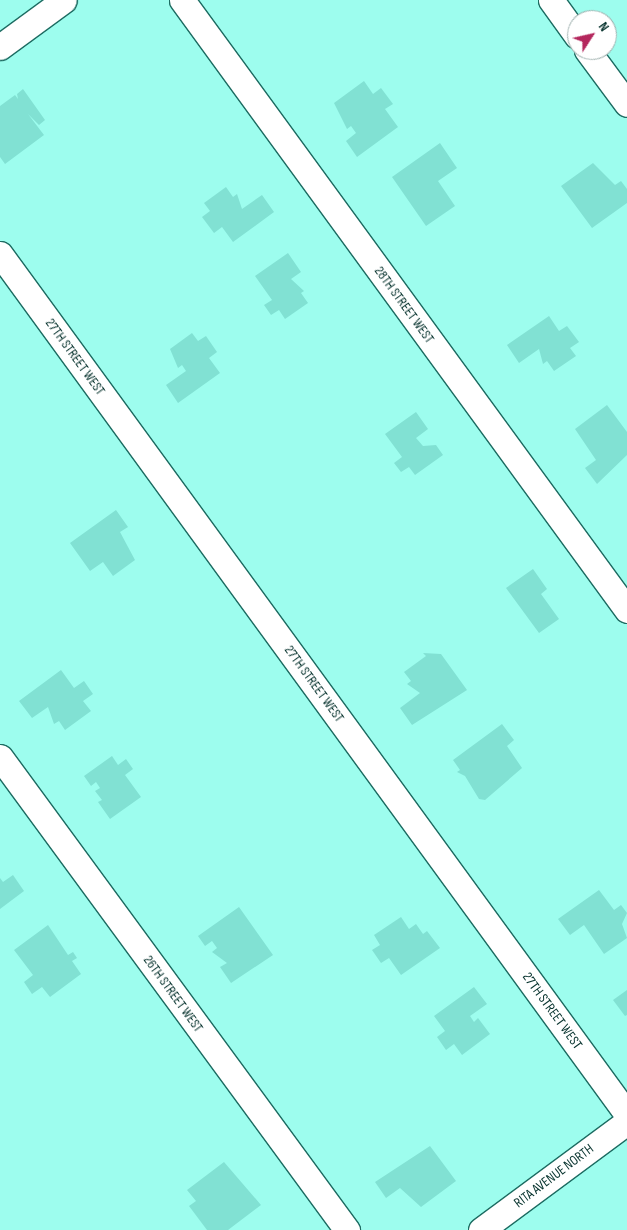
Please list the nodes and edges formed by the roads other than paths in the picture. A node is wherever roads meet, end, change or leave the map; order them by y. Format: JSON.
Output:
{"nodes":[{"id":1,"x":64,"y":0,"type":"edge"},
{"id":2,"x":182,"y":0,"type":"edge"},
{"id":3,"x":551,"y":0,"type":"edge"},
{"id":4,"x":567,"y":22,"type":"edge"},
{"id":5,"x":0,"y":47,"type":"edge"},
{"id":6,"x":595,"y":60,"type":"edge"},
{"id":7,"x":627,"y":104,"type":"edge"},
{"id":8,"x":0,"y":254,"type":"edge"},
{"id":9,"x":627,"y":610,"type":"edge"},
{"id":10,"x":0,"y":757,"type":"edge"},
{"id":11,"x":627,"y":1114,"type":"edge"},
{"id":12,"x":627,"y":1122,"type":"edge"},
{"id":13,"x":347,"y":1230,"type":"edge"},
{"id":14,"x":482,"y":1230,"type":"edge"}],
"edges":[{"from":1,"to":5,"type":"street"},
{"from":2,"to":9,"type":"street","name":"28TH STREET WEST"},
{"from":3,"to":4,"type":"street"},
{"from":6,"to":7,"type":"street"},
{"from":8,"to":11,"type":"street","name":"27TH STREET WEST"},
{"from":10,"to":13,"type":"street","name":"26TH STREET WEST"},
{"from":12,"to":14,"type":"street","name":"RITA AVENUE NORTH"}]}
